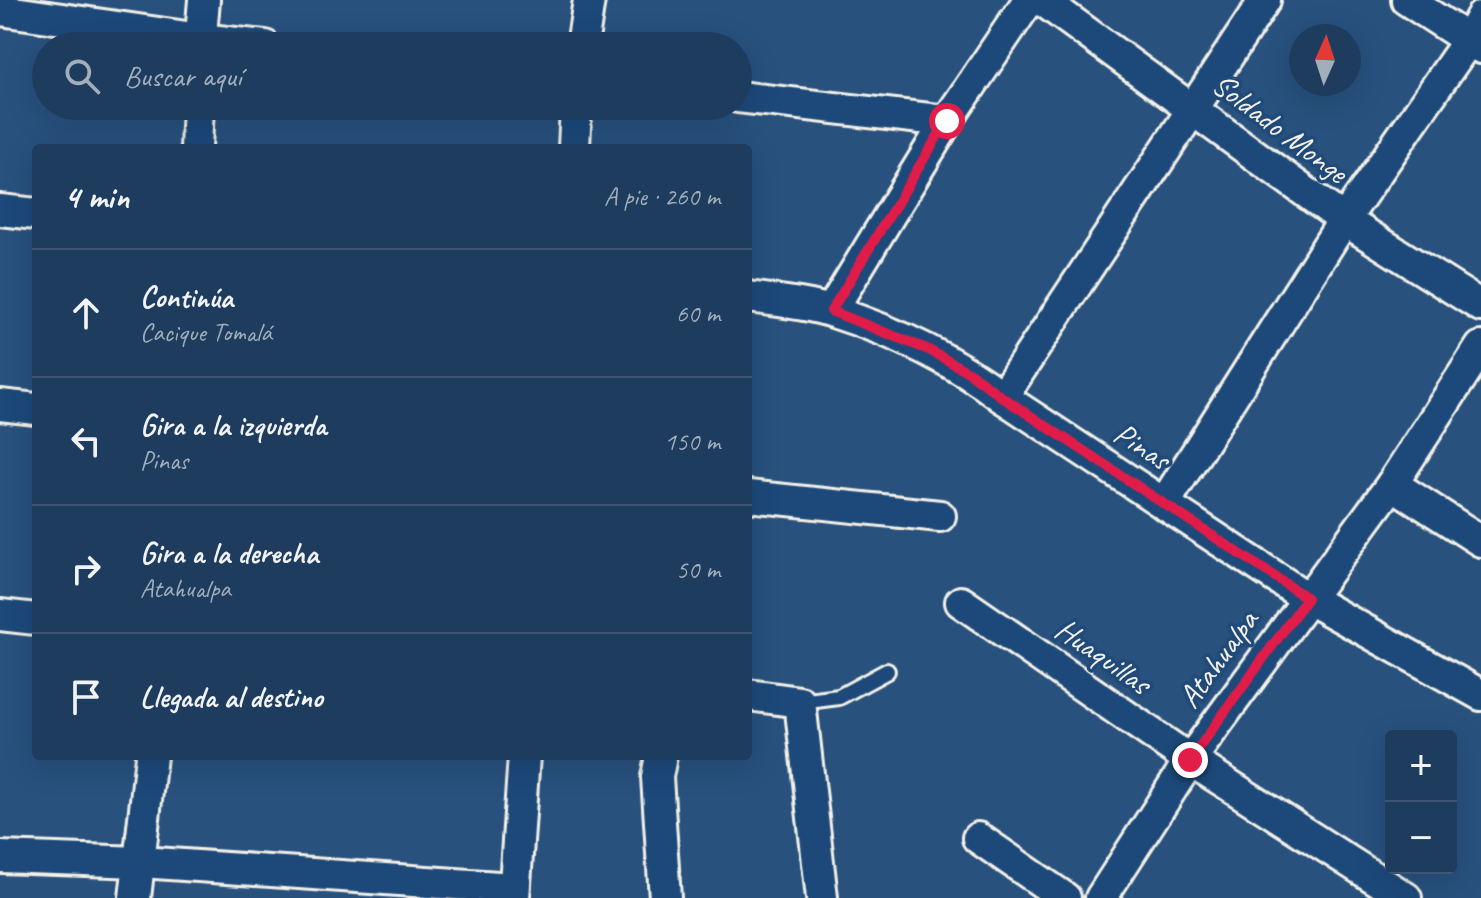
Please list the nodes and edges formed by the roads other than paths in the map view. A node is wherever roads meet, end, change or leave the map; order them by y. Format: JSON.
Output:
{"nodes":[{"id":1,"x":204,"y":0,"type":"edge"},
{"id":2,"x":589,"y":0,"type":"edge"},
{"id":3,"x":1029,"y":0,"type":"edge"},
{"id":4,"x":1042,"y":0,"type":"edge"},
{"id":5,"x":1265,"y":0,"type":"edge"},
{"id":6,"x":1407,"y":0,"type":"edge"},
{"id":7,"x":0,"y":10,"type":"edge"},
{"id":8,"x":133,"y":32,"type":"edge"},
{"id":9,"x":201,"y":32,"type":"edge"},
{"id":10,"x":584,"y":32,"type":"edge"},
{"id":11,"x":1477,"y":36,"type":"edge"},
{"id":12,"x":752,"y":99,"type":"edge"},
{"id":13,"x":1193,"y":108,"type":"junction"},
{"id":14,"x":197,"y":120,"type":"edge"},
{"id":15,"x":575,"y":120,"type":"edge"},
{"id":16,"x":947,"y":121,"type":"junction"},
{"id":17,"x":196,"y":144,"type":"edge"},
{"id":18,"x":574,"y":144,"type":"edge"},
{"id":19,"x":0,"y":210,"type":"edge"},
{"id":20,"x":32,"y":214,"type":"edge"},
{"id":21,"x":1344,"y":220,"type":"junction"},
{"id":22,"x":752,"y":298,"type":"edge"},
{"id":23,"x":1481,"y":306,"type":"edge"},
{"id":24,"x":831,"y":311,"type":"junction"},
{"id":25,"x":1481,"y":347,"type":"edge"},
{"id":26,"x":1002,"y":397,"type":"junction"},
{"id":27,"x":0,"y":405,"type":"edge"},
{"id":28,"x":32,"y":409,"type":"edge"},
{"id":29,"x":1392,"y":484,"type":"junction"},
{"id":30,"x":752,"y":496,"type":"edge"},
{"id":31,"x":1164,"y":504,"type":"junction"},
{"id":32,"x":940,"y":516,"type":"dead end"},
{"id":33,"x":1481,"y":541,"type":"edge"},
{"id":34,"x":1307,"y":598,"type":"junction"},
{"id":35,"x":961,"y":602,"type":"dead end"},
{"id":36,"x":0,"y":615,"type":"edge"},
{"id":37,"x":32,"y":619,"type":"edge"},
{"id":38,"x":887,"y":671,"type":"dead end"},
{"id":39,"x":1481,"y":695,"type":"edge"},
{"id":40,"x":752,"y":696,"type":"edge"},
{"id":41,"x":800,"y":702,"type":"junction"},
{"id":42,"x":151,"y":760,"type":"edge"},
{"id":43,"x":524,"y":760,"type":"edge"},
{"id":44,"x":660,"y":760,"type":"edge"},
{"id":45,"x":1190,"y":760,"type":"junction"},
{"id":46,"x":978,"y":838,"type":"dead end"},
{"id":47,"x":0,"y":857,"type":"edge"},
{"id":48,"x":141,"y":862,"type":"junction"},
{"id":49,"x":513,"y":893,"type":"edge"},
{"id":50,"x":135,"y":898,"type":"edge"},
{"id":51,"x":665,"y":898,"type":"edge"},
{"id":52,"x":822,"y":898,"type":"edge"},
{"id":53,"x":1065,"y":898,"type":"edge"},
{"id":54,"x":1101,"y":898,"type":"edge"},
{"id":55,"x":1406,"y":898,"type":"edge"}],
"edges":[{"from":1,"to":9,"type":"street"},
{"from":2,"to":10,"type":"street"},
{"from":3,"to":16,"type":"street"},
{"from":4,"to":13,"type":"street","name":"Soldado Monge"},
{"from":5,"to":13,"type":"street"},
{"from":6,"to":11,"type":"street"},
{"from":7,"to":8,"type":"street"},
{"from":11,"to":21,"type":"street"},
{"from":12,"to":16,"type":"street"},
{"from":13,"to":21,"type":"street","name":"Soldado Monge"},
{"from":13,"to":26,"type":"street"},
{"from":14,"to":17,"type":"street"},
{"from":15,"to":18,"type":"street"},
{"from":16,"to":24,"type":"street"},
{"from":19,"to":20,"type":"street"},
{"from":21,"to":23,"type":"street","name":"Soldado Monge"},
{"from":21,"to":31,"type":"street"},
{"from":22,"to":24,"type":"street","name":"Pinas"},
{"from":24,"to":26,"type":"street","name":"Pinas"},
{"from":25,"to":29,"type":"street","name":"Atahualpa"},
{"from":26,"to":31,"type":"street","name":"Pinas"},
{"from":27,"to":28,"type":"street"},
{"from":29,"to":33,"type":"street"},
{"from":29,"to":34,"type":"street","name":"Atahualpa"},
{"from":30,"to":32,"type":"street"},
{"from":31,"to":34,"type":"street","name":"Pinas"},
{"from":34,"to":39,"type":"street","name":"Pinas"},
{"from":34,"to":45,"type":"street","name":"Atahualpa"},
{"from":35,"to":45,"type":"street","name":"Huaquillas"},
{"from":36,"to":37,"type":"street"},
{"from":38,"to":41,"type":"lane"},
{"from":40,"to":41,"type":"street"},
{"from":41,"to":52,"type":"street"},
{"from":42,"to":48,"type":"street"},
{"from":43,"to":49,"type":"street"},
{"from":44,"to":51,"type":"street"},
{"from":45,"to":54,"type":"street","name":"Atahualpa"},
{"from":45,"to":55,"type":"street","name":"Huaquillas"},
{"from":46,"to":53,"type":"street"},
{"from":47,"to":48,"type":"street"},
{"from":48,"to":49,"type":"street"},
{"from":48,"to":50,"type":"street"}]}
